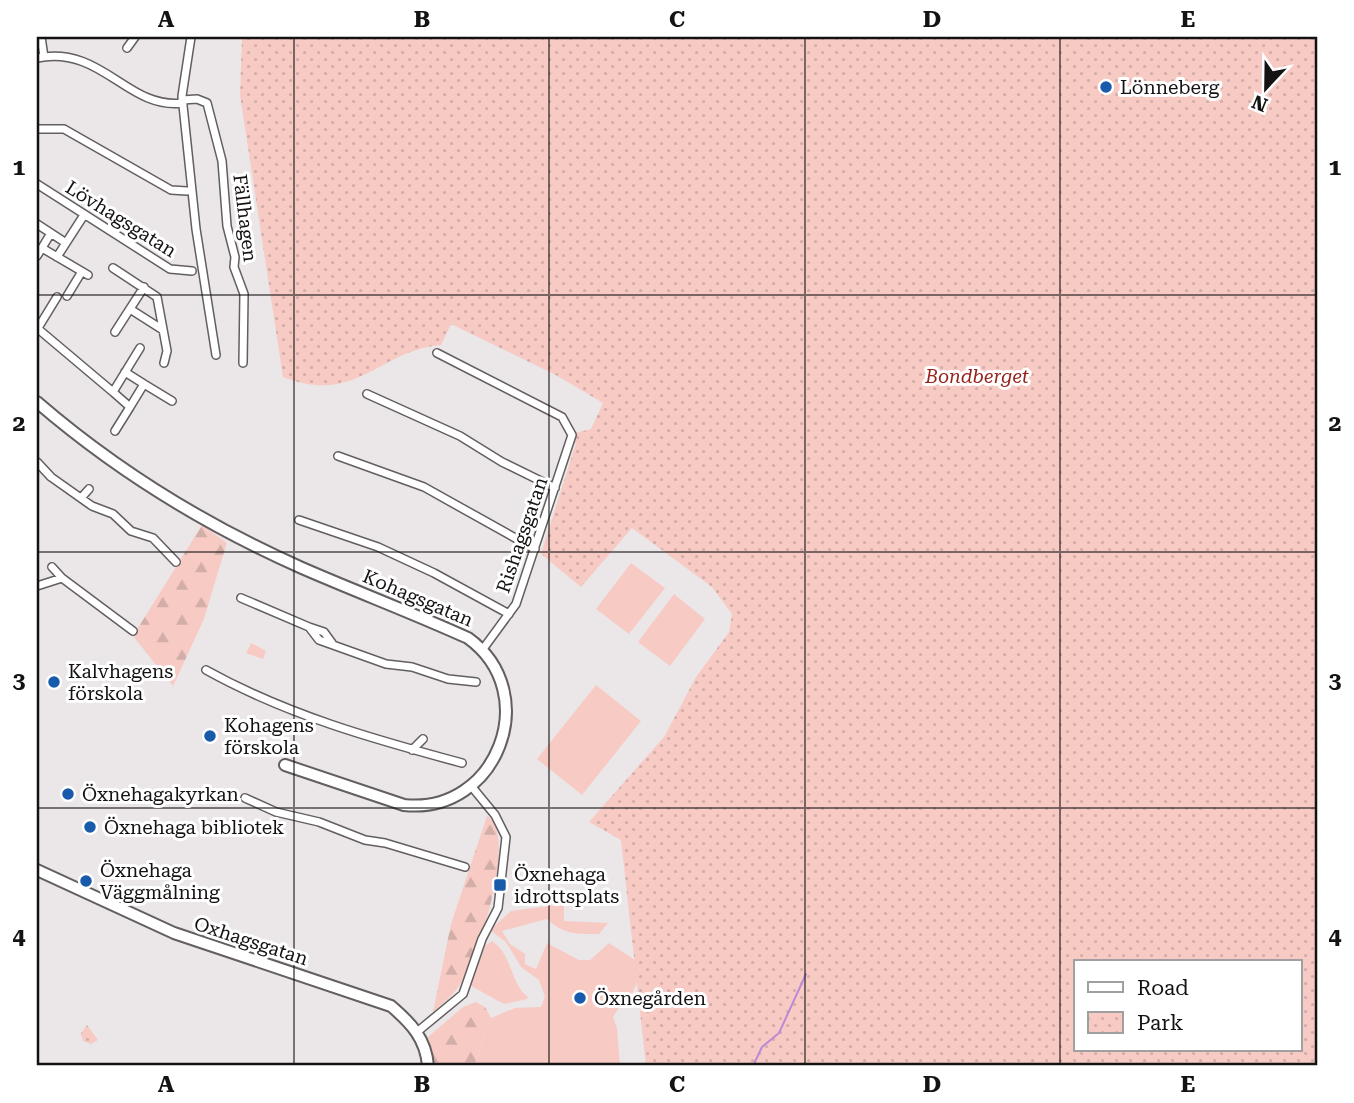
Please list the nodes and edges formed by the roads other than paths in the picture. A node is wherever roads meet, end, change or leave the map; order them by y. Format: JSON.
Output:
{"nodes":[{"id":1,"x":41,"y":37,"type":"edge"},
{"id":2,"x":135,"y":37,"type":"edge"},
{"id":3,"x":189,"y":37,"type":"edge"},
{"id":4,"x":127,"y":48,"type":"dead end"},
{"id":5,"x":40,"y":57,"type":"edge"},
{"id":6,"x":183,"y":102,"type":"junction"},
{"id":7,"x":37,"y":129,"type":"edge"},
{"id":8,"x":37,"y":184,"type":"edge"},
{"id":9,"x":187,"y":191,"type":"dead end"},
{"id":10,"x":84,"y":215,"type":"junction"},
{"id":11,"x":37,"y":224,"type":"edge"},
{"id":12,"x":51,"y":233,"type":"junction"},
{"id":13,"x":66,"y":243,"type":"junction"},
{"id":14,"x":42,"y":248,"type":"junction"},
{"id":15,"x":37,"y":256,"type":"edge"},
{"id":16,"x":57,"y":257,"type":"junction"},
{"id":17,"x":113,"y":268,"type":"dead end"},
{"id":18,"x":192,"y":271,"type":"dead end"},
{"id":19,"x":144,"y":287,"type":"junction"},
{"id":20,"x":66,"y":296,"type":"dead end"},
{"id":21,"x":57,"y":297,"type":"dead end"},
{"id":22,"x":130,"y":309,"type":"junction"},
{"id":23,"x":37,"y":312,"type":"edge"},
{"id":24,"x":45,"y":317,"type":"junction"},
{"id":25,"x":37,"y":328,"type":"edge"},
{"id":26,"x":163,"y":330,"type":"junction"},
{"id":27,"x":115,"y":332,"type":"dead end"},
{"id":28,"x":140,"y":348,"type":"dead end"},
{"id":29,"x":438,"y":353,"type":"dead end"},
{"id":30,"x":216,"y":355,"type":"dead end"},
{"id":31,"x":164,"y":363,"type":"dead end"},
{"id":32,"x":243,"y":363,"type":"dead end"},
{"id":33,"x":125,"y":372,"type":"junction"},
{"id":34,"x":144,"y":384,"type":"junction"},
{"id":35,"x":113,"y":392,"type":"junction"},
{"id":36,"x":368,"y":394,"type":"dead end"},
{"id":37,"x":172,"y":401,"type":"dead end"},
{"id":38,"x":37,"y":402,"type":"edge"},
{"id":39,"x":130,"y":407,"type":"junction"},
{"id":40,"x":115,"y":431,"type":"dead end"},
{"id":41,"x":338,"y":456,"type":"dead end"},
{"id":42,"x":37,"y":462,"type":"edge"},
{"id":43,"x":555,"y":488,"type":"junction"},
{"id":44,"x":89,"y":489,"type":"dead end"},
{"id":45,"x":81,"y":498,"type":"junction"},
{"id":46,"x":299,"y":520,"type":"dead end"},
{"id":47,"x":535,"y":549,"type":"junction"},
{"id":48,"x":176,"y":562,"type":"dead end"},
{"id":49,"x":52,"y":567,"type":"dead end"},
{"id":50,"x":62,"y":578,"type":"junction"},
{"id":51,"x":37,"y":586,"type":"edge"},
{"id":52,"x":241,"y":598,"type":"dead end"},
{"id":53,"x":509,"y":614,"type":"junction"},
{"id":54,"x":133,"y":631,"type":"dead end"},
{"id":55,"x":483,"y":649,"type":"junction"},
{"id":56,"x":206,"y":670,"type":"dead end"},
{"id":57,"x":477,"y":682,"type":"dead end"},
{"id":58,"x":423,"y":739,"type":"dead end"},
{"id":59,"x":412,"y":750,"type":"junction"},
{"id":60,"x":462,"y":763,"type":"dead end"},
{"id":61,"x":285,"y":765,"type":"dead end"},
{"id":62,"x":472,"y":787,"type":"junction"},
{"id":63,"x":245,"y":799,"type":"dead end"},
{"id":64,"x":465,"y":867,"type":"dead end"},
{"id":65,"x":37,"y":870,"type":"edge"},
{"id":66,"x":417,"y":1032,"type":"junction"},
{"id":67,"x":428,"y":1066,"type":"edge"}],
"edges":[{"from":1,"to":5,"type":"street"},
{"from":2,"to":4,"type":"street"},
{"from":3,"to":6,"type":"street"},
{"from":5,"to":6,"type":"street"},
{"from":6,"to":30,"type":"street"},
{"from":6,"to":32,"type":"street","name":"Fällhagen"},
{"from":7,"to":9,"type":"street"},
{"from":8,"to":10,"type":"street","name":"Lövhagsgatan"},
{"from":10,"to":13,"type":"street"},
{"from":10,"to":18,"type":"street","name":"Lövhagsgatan"},
{"from":11,"to":12,"type":"street"},
{"from":12,"to":13,"type":"street"},
{"from":12,"to":14,"type":"street"},
{"from":13,"to":16,"type":"street"},
{"from":14,"to":15,"type":"street"},
{"from":14,"to":16,"type":"street"},
{"from":16,"to":20,"type":"street"},
{"from":17,"to":19,"type":"street"},
{"from":19,"to":22,"type":"street"},
{"from":19,"to":26,"type":"street"},
{"from":21,"to":24,"type":"street"},
{"from":22,"to":26,"type":"street"},
{"from":22,"to":27,"type":"street"},
{"from":23,"to":24,"type":"street"},
{"from":24,"to":25,"type":"street"},
{"from":25,"to":35,"type":"street"},
{"from":26,"to":31,"type":"street"},
{"from":28,"to":33,"type":"street"},
{"from":29,"to":43,"type":"street","name":"Rishagsgatan"},
{"from":33,"to":34,"type":"street"},
{"from":33,"to":35,"type":"street"},
{"from":34,"to":37,"type":"street"},
{"from":34,"to":39,"type":"street"},
{"from":35,"to":39,"type":"street"},
{"from":36,"to":43,"type":"street"},
{"from":38,"to":55,"type":"street","name":"Kohagsgatan"},
{"from":39,"to":40,"type":"street"},
{"from":41,"to":47,"type":"street"},
{"from":42,"to":45,"type":"street"},
{"from":43,"to":47,"type":"street","name":"Rishagsgatan"},
{"from":44,"to":45,"type":"street"},
{"from":45,"to":48,"type":"street"},
{"from":46,"to":53,"type":"street"},
{"from":47,"to":53,"type":"street","name":"Rishagsgatan"},
{"from":49,"to":50,"type":"street"},
{"from":50,"to":51,"type":"street"},
{"from":50,"to":54,"type":"street"},
{"from":52,"to":57,"type":"street"},
{"from":53,"to":55,"type":"street","name":"Rishagsgatan"},
{"from":55,"to":62,"type":"street","name":"Kohagsgatan"},
{"from":56,"to":59,"type":"street"},
{"from":58,"to":59,"type":"street"},
{"from":59,"to":60,"type":"street"},
{"from":61,"to":62,"type":"street"},
{"from":62,"to":66,"type":"street"},
{"from":63,"to":64,"type":"street"},
{"from":65,"to":66,"type":"street","name":"Oxhagsgatan"},
{"from":66,"to":67,"type":"street","name":"Oxhagsgatan"}]}
